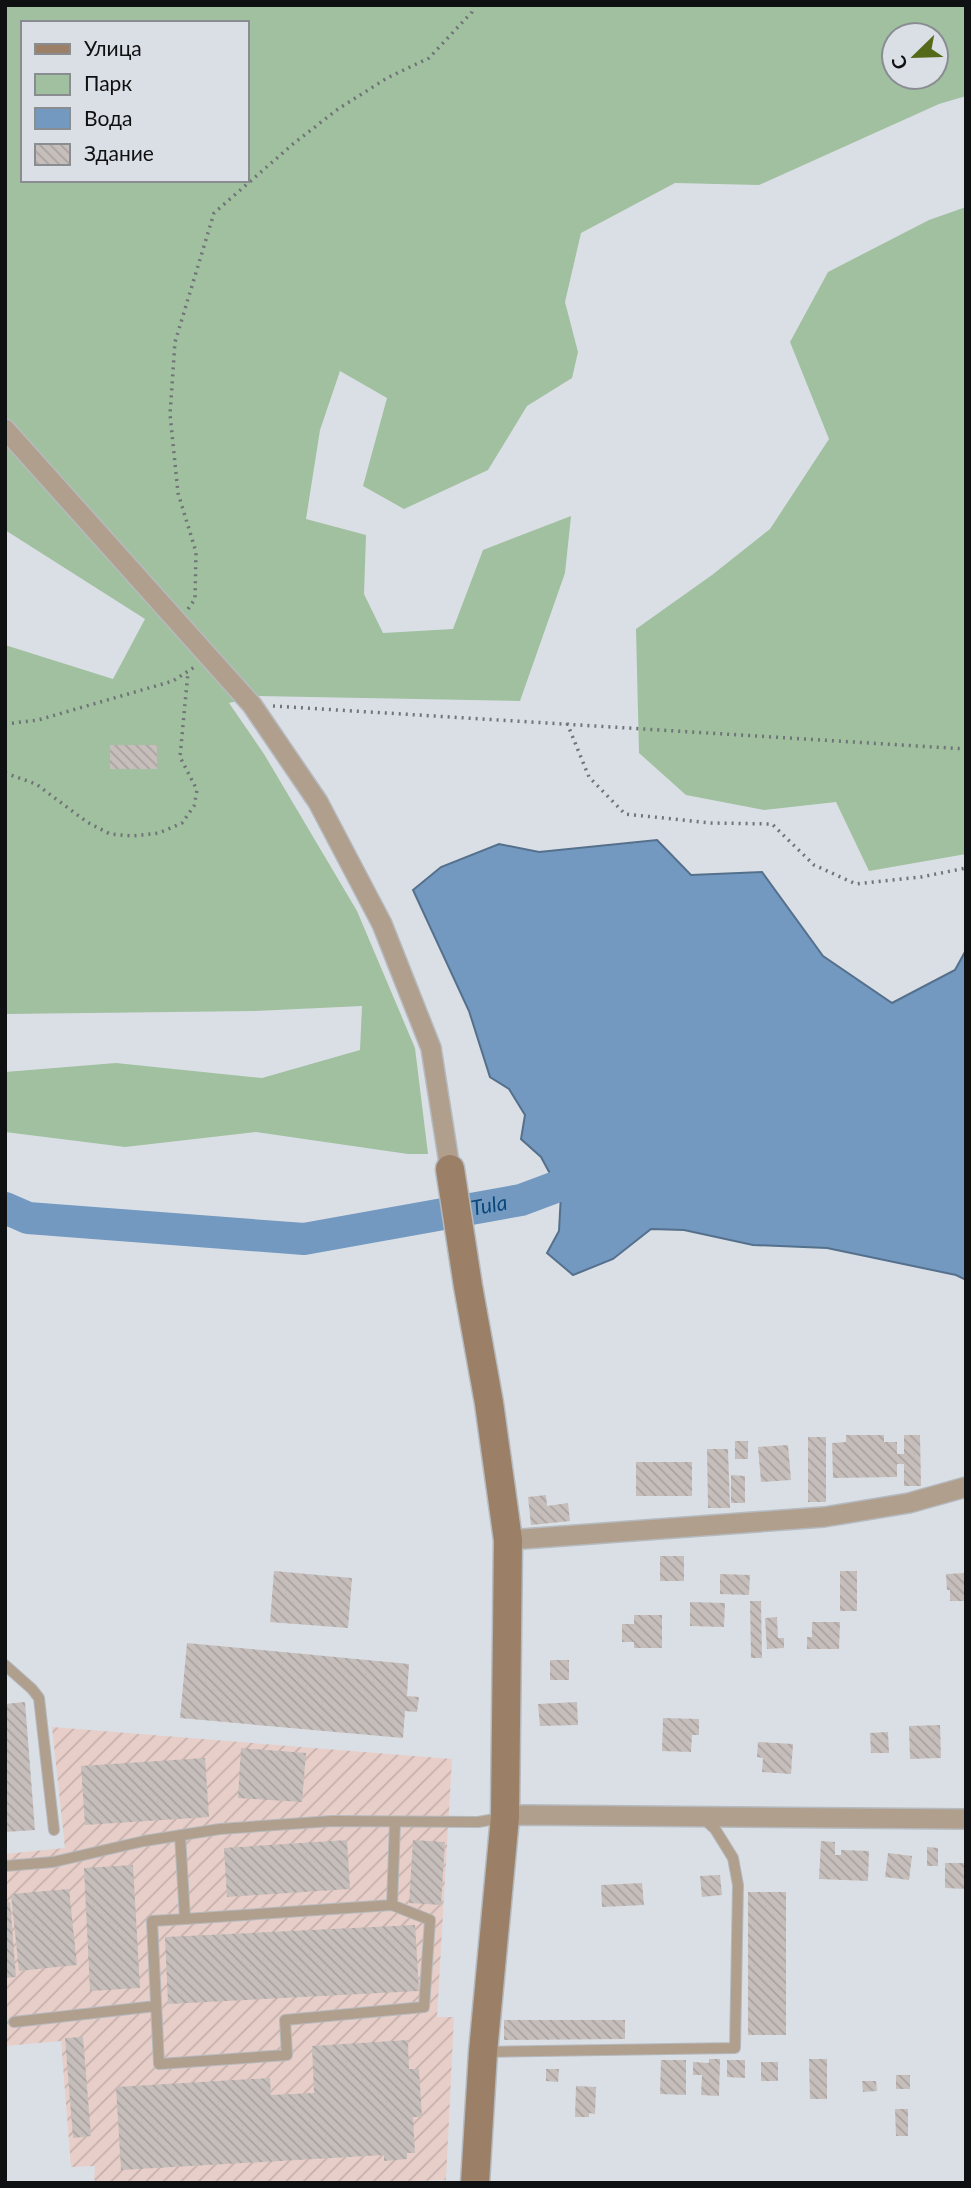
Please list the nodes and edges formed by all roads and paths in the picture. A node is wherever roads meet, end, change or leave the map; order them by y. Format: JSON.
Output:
{"nodes":[{"id":1,"x":474,"y":5,"type":"edge"},
{"id":2,"x":5,"y":429,"type":"edge"},
{"id":3,"x":179,"y":622,"type":"junction"},
{"id":4,"x":209,"y":658,"type":"junction"},
{"id":5,"x":188,"y":671,"type":"junction"},
{"id":6,"x":252,"y":705,"type":"junction"},
{"id":7,"x":567,"y":723,"type":"junction"},
{"id":8,"x":5,"y":724,"type":"edge"},
{"id":9,"x":966,"y":749,"type":"edge"},
{"id":10,"x":5,"y":773,"type":"edge"},
{"id":11,"x":966,"y":868,"type":"edge"},
{"id":12,"x":450,"y":1169,"type":"joint"},
{"id":13,"x":966,"y":1487,"type":"edge"},
{"id":14,"x":508,"y":1540,"type":"junction"},
{"id":15,"x":5,"y":1665,"type":"edge"},
{"id":16,"x":702,"y":1816,"type":"junction"},
{"id":17,"x":505,"y":1817,"type":"junction"},
{"id":18,"x":966,"y":1819,"type":"edge"},
{"id":19,"x":396,"y":1822,"type":"junction"},
{"id":20,"x":54,"y":1830,"type":"dead end"},
{"id":21,"x":180,"y":1835,"type":"junction"},
{"id":22,"x":5,"y":1866,"type":"edge"},
{"id":23,"x":393,"y":1905,"type":"junction"},
{"id":24,"x":185,"y":1919,"type":"junction"},
{"id":25,"x":156,"y":2006,"type":"junction"},
{"id":26,"x":14,"y":2022,"type":"dead end"},
{"id":27,"x":484,"y":2052,"type":"junction"},
{"id":28,"x":475,"y":2183,"type":"edge"}],
"edges":[{"from":1,"to":3,"type":"path"},
{"from":2,"to":3,"type":"street"},
{"from":3,"to":4,"type":"street"},
{"from":4,"to":5,"type":"path"},
{"from":4,"to":6,"type":"street"},
{"from":5,"to":8,"type":"path"},
{"from":5,"to":10,"type":"path"},
{"from":6,"to":7,"type":"path"},
{"from":6,"to":12,"type":"street"},
{"from":7,"to":9,"type":"path"},
{"from":7,"to":11,"type":"path"},
{"from":12,"to":14,"type":"street"},
{"from":13,"to":14,"type":"street"},
{"from":14,"to":17,"type":"street"},
{"from":15,"to":20,"type":"lane"},
{"from":16,"to":17,"type":"street"},
{"from":16,"to":18,"type":"street"},
{"from":16,"to":27,"type":"lane"},
{"from":17,"to":19,"type":"lane"},
{"from":17,"to":27,"type":"street"},
{"from":19,"to":21,"type":"lane"},
{"from":19,"to":23,"type":"lane"},
{"from":21,"to":22,"type":"lane"},
{"from":21,"to":24,"type":"lane"},
{"from":23,"to":24,"type":"lane"},
{"from":23,"to":25,"type":"lane"},
{"from":24,"to":25,"type":"lane"},
{"from":25,"to":26,"type":"lane"},
{"from":27,"to":28,"type":"street"}]}
